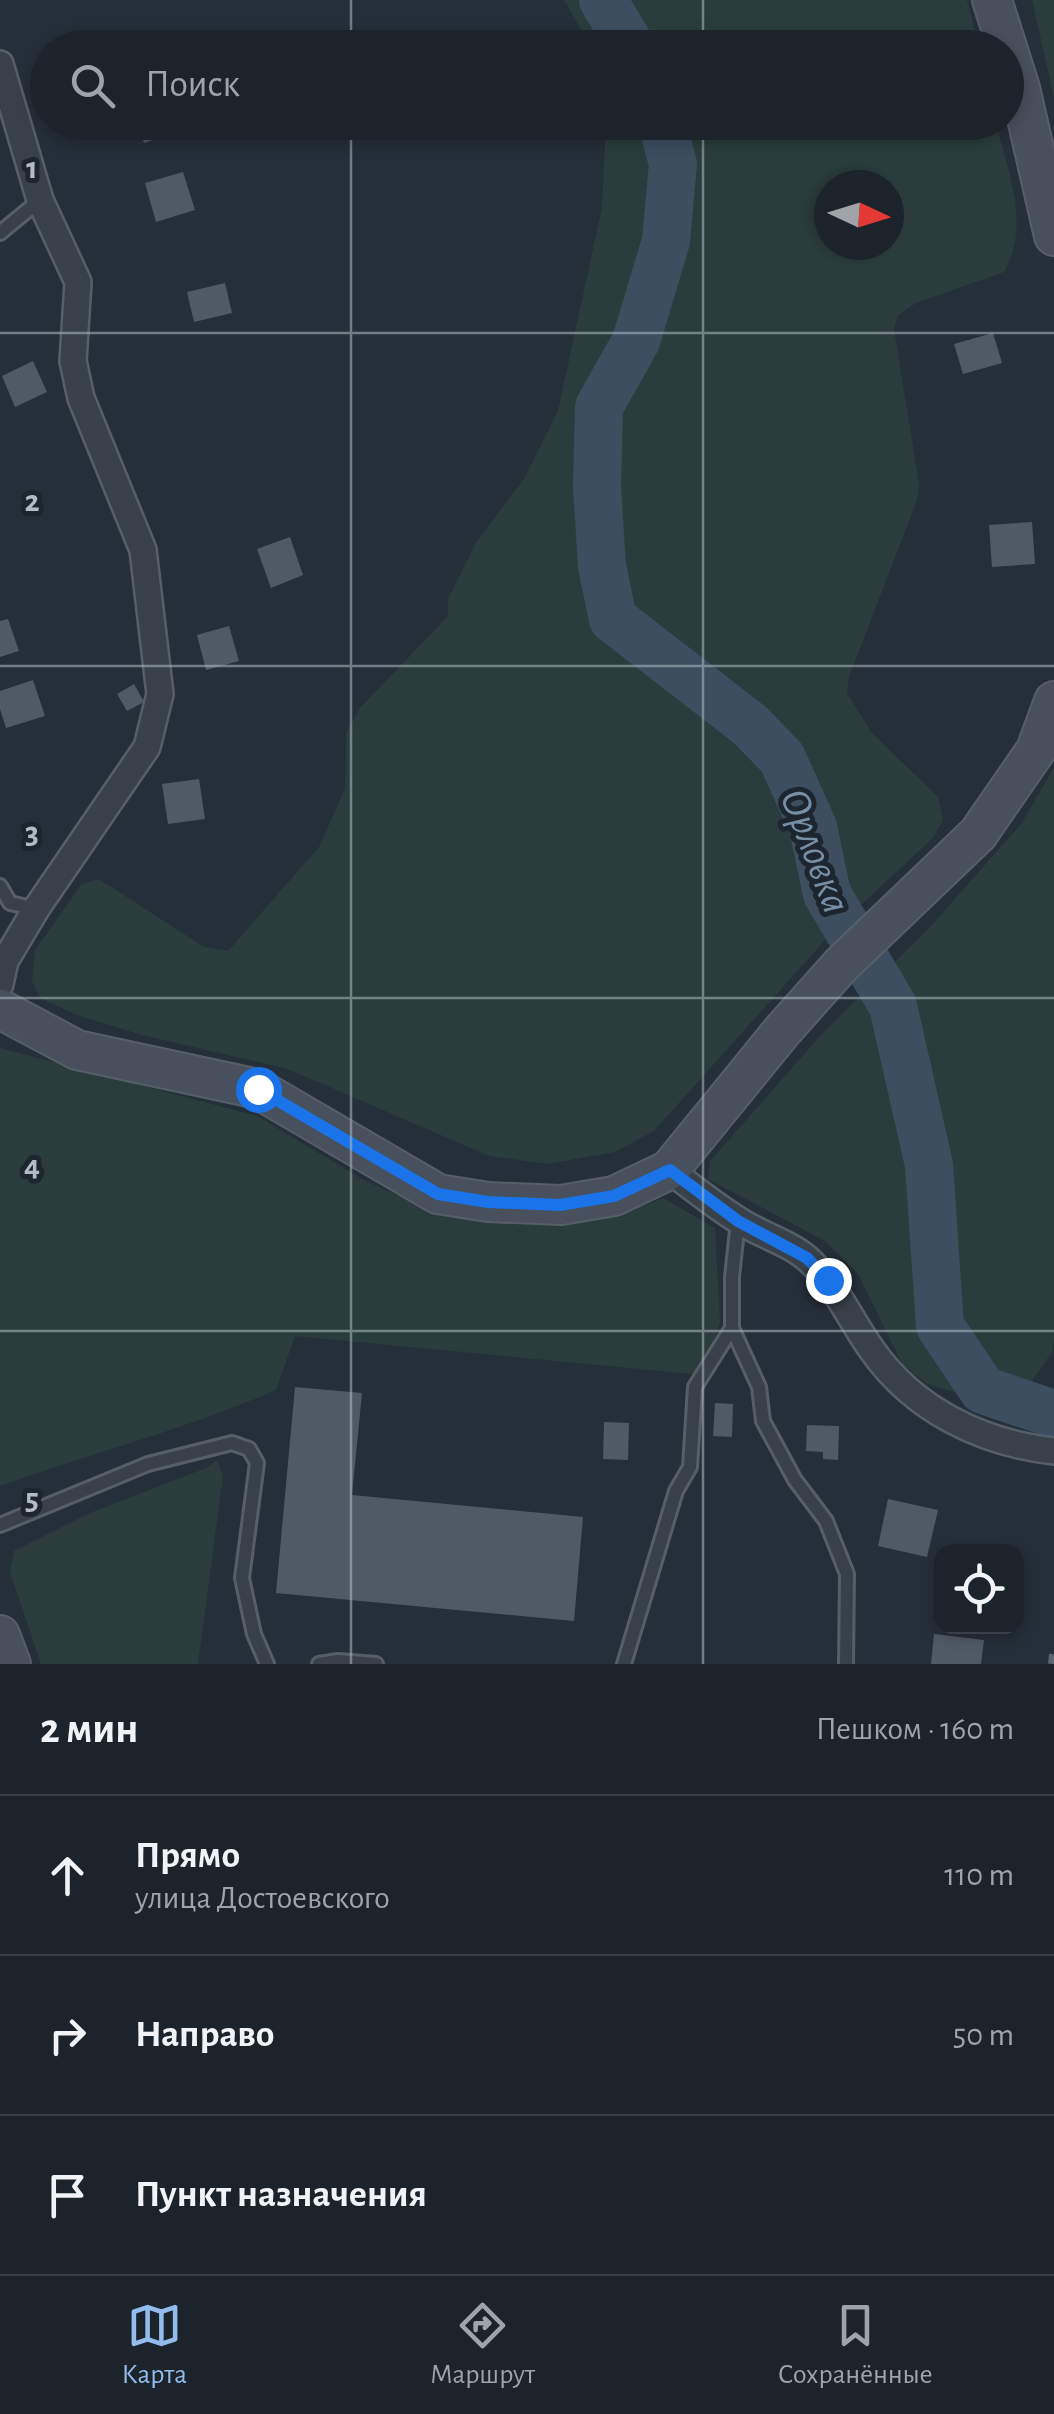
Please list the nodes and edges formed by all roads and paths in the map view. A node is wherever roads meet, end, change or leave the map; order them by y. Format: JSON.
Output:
{"nodes":[{"id":1,"x":992,"y":0,"type":"edge"},
{"id":2,"x":1002,"y":30,"type":"edge"},
{"id":3,"x":0,"y":64,"type":"edge"},
{"id":4,"x":1024,"y":105,"type":"edge"},
{"id":5,"x":40,"y":200,"type":"junction"},
{"id":6,"x":0,"y":233,"type":"edge"},
{"id":7,"x":1054,"y":236,"type":"edge"},
{"id":8,"x":1054,"y":701,"type":"edge"},
{"id":9,"x":0,"y":886,"type":"edge"},
{"id":10,"x":36,"y":909,"type":"junction"},
{"id":11,"x":0,"y":984,"type":"edge"},
{"id":12,"x":0,"y":1009,"type":"edge"},
{"id":13,"x":670,"y":1170,"type":"junction"},
{"id":14,"x":738,"y":1221,"type":"junction"},
{"id":15,"x":732,"y":1328,"type":"junction"},
{"id":16,"x":1054,"y":1451,"type":"edge"},
{"id":17,"x":0,"y":1525,"type":"edge"},
{"id":18,"x":0,"y":1635,"type":"edge"},
{"id":19,"x":11,"y":1664,"type":"edge"},
{"id":20,"x":267,"y":1664,"type":"edge"},
{"id":21,"x":320,"y":1664,"type":"edge"},
{"id":22,"x":376,"y":1664,"type":"edge"},
{"id":23,"x":624,"y":1664,"type":"edge"},
{"id":24,"x":846,"y":1664,"type":"edge"}],
"edges":[{"from":1,"to":2,"type":"main road"},
{"from":3,"to":5,"type":"street"},
{"from":4,"to":7,"type":"main road"},
{"from":5,"to":6,"type":"lane"},
{"from":5,"to":10,"type":"street"},
{"from":8,"to":13,"type":"main road"},
{"from":9,"to":10,"type":"lane"},
{"from":10,"to":11,"type":"street"},
{"from":12,"to":13,"type":"main road"},
{"from":13,"to":14,"type":"street"},
{"from":14,"to":15,"type":"lane"},
{"from":14,"to":16,"type":"street"},
{"from":15,"to":23,"type":"lane"},
{"from":15,"to":24,"type":"lane"},
{"from":17,"to":20,"type":"lane"},
{"from":18,"to":19,"type":"main road"},
{"from":21,"to":22,"type":"lane"}]}
